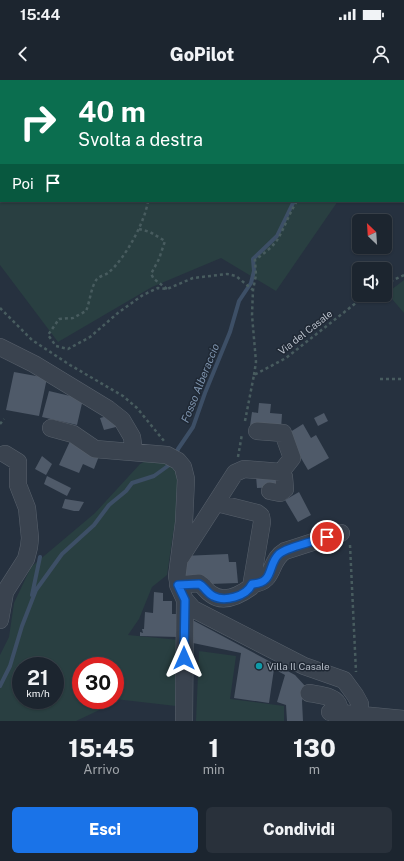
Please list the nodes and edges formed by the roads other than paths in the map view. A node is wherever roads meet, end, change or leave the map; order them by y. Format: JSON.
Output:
{"nodes":[{"id":1,"x":0,"y":347,"type":"edge"},
{"id":2,"x":52,"y":428,"type":"dead end"},
{"id":3,"x":248,"y":429,"type":"road end"},
{"id":4,"x":134,"y":452,"type":"junction"},
{"id":5,"x":5,"y":454,"type":"dead end"},
{"id":6,"x":281,"y":472,"type":"junction"},
{"id":7,"x":270,"y":491,"type":"dead end"},
{"id":8,"x":217,"y":503,"type":"junction"},
{"id":9,"x":345,"y":537,"type":"road end"},
{"id":10,"x":179,"y":561,"type":"junction"},
{"id":11,"x":252,"y":584,"type":"junction"},
{"id":12,"x":178,"y":585,"type":"junction"},
{"id":13,"x":185,"y":600,"type":"junction"},
{"id":14,"x":0,"y":620,"type":"edge"},
{"id":15,"x":309,"y":693,"type":"dead end"},
{"id":16,"x":335,"y":715,"type":"edge"},
{"id":17,"x":358,"y":717,"type":"edge"},
{"id":18,"x":404,"y":719,"type":"edge"},
{"id":19,"x":184,"y":721,"type":"edge"}],
"edges":[{"from":1,"to":4,"type":"street"},
{"from":2,"to":4,"type":"street"},
{"from":3,"to":6,"type":"street"},
{"from":4,"to":10,"type":"street"},
{"from":5,"to":14,"type":"street"},
{"from":6,"to":7,"type":"street"},
{"from":6,"to":8,"type":"street"},
{"from":8,"to":10,"type":"street"},
{"from":8,"to":11,"type":"street"},
{"from":9,"to":11,"type":"street"},
{"from":10,"to":12,"type":"street"},
{"from":11,"to":12,"type":"street"},
{"from":12,"to":13,"type":"street"},
{"from":13,"to":17,"type":"street"},
{"from":13,"to":19,"type":"street"},
{"from":15,"to":16,"type":"street"},
{"from":16,"to":17,"type":"street"},
{"from":17,"to":18,"type":"street"}]}
